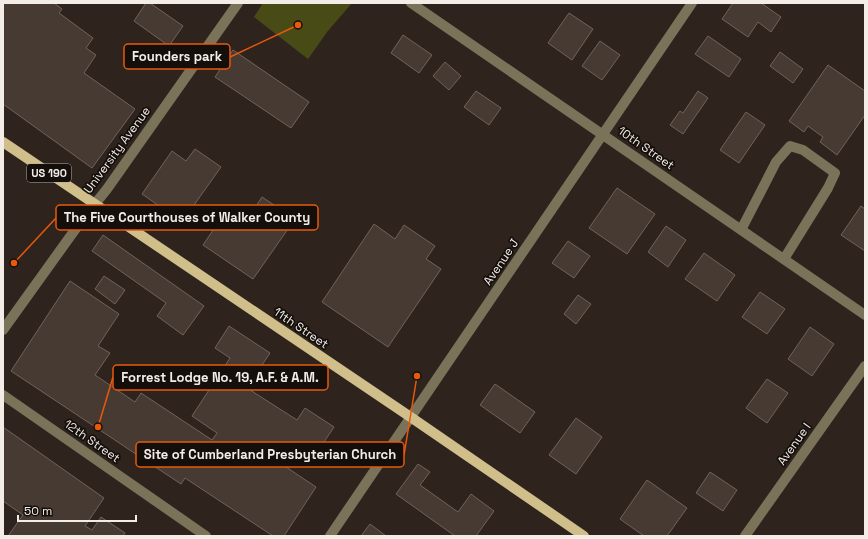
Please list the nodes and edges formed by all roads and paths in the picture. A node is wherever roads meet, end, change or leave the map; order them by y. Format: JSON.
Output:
{"nodes":[{"id":1,"x":238,"y":3,"type":"edge"},
{"id":2,"x":411,"y":3,"type":"edge"},
{"id":3,"x":692,"y":3,"type":"edge"},
{"id":4,"x":603,"y":134,"type":"junction"},
{"id":5,"x":3,"y":142,"type":"edge"},
{"id":6,"x":94,"y":204,"type":"junction"},
{"id":7,"x":741,"y":230,"type":"junction"},
{"id":8,"x":784,"y":259,"type":"junction"},
{"id":9,"x":865,"y":315,"type":"edge"},
{"id":10,"x":3,"y":330,"type":"edge"},
{"id":11,"x":865,"y":366,"type":"edge"},
{"id":12,"x":3,"y":395,"type":"edge"},
{"id":13,"x":412,"y":418,"type":"junction"},
{"id":14,"x":206,"y":536,"type":"edge"},
{"id":15,"x":330,"y":536,"type":"edge"},
{"id":16,"x":584,"y":536,"type":"edge"},
{"id":17,"x":745,"y":536,"type":"edge"}],
"edges":[{"from":1,"to":6,"type":"street","name":"University Avenue"},
{"from":2,"to":4,"type":"street","name":"10th Street"},
{"from":3,"to":4,"type":"street","name":"Avenue J"},
{"from":4,"to":7,"type":"street","name":"10th Street"},
{"from":4,"to":13,"type":"street","name":"Avenue J"},
{"from":5,"to":6,"type":"main road","name":"11th Street","number":"US 190"},
{"from":6,"to":10,"type":"street","name":"University Avenue"},
{"from":6,"to":13,"type":"main road","name":"11th Street","number":"US 190"},
{"from":7,"to":8,"type":"street","name":"10th Street"},
{"from":7,"to":8,"type":"street"},
{"from":8,"to":9,"type":"street","name":"10th Street"},
{"from":11,"to":17,"type":"street","name":"Avenue I"},
{"from":12,"to":14,"type":"street","name":"12th Street"},
{"from":13,"to":15,"type":"street","name":"Avenue J"},
{"from":13,"to":16,"type":"main road","name":"11th Street","number":"US 190"}]}
